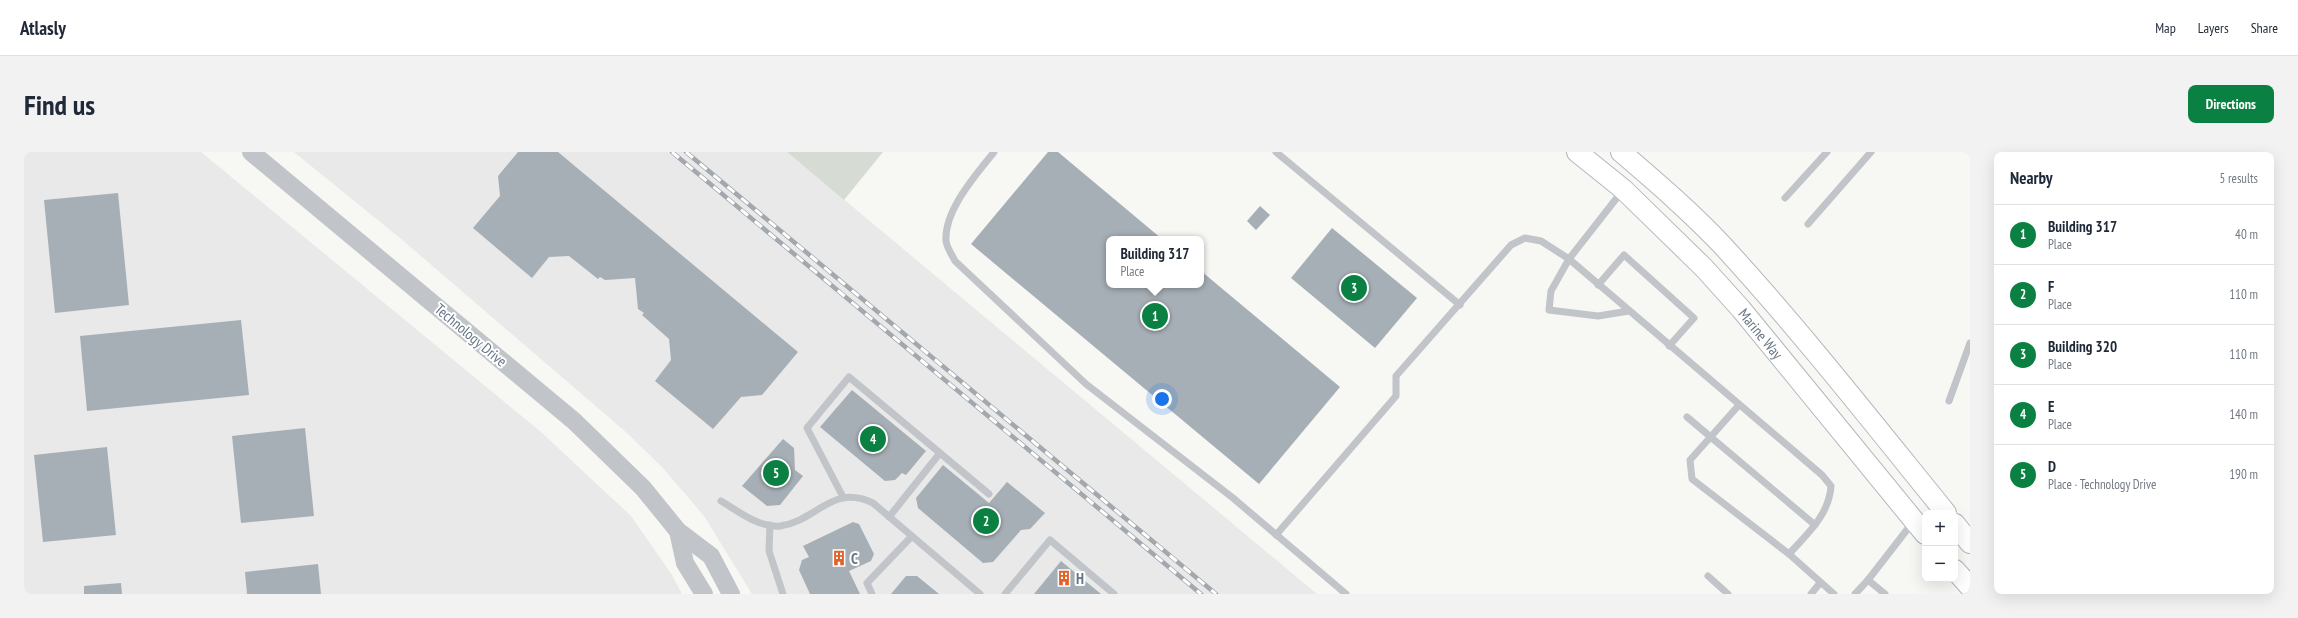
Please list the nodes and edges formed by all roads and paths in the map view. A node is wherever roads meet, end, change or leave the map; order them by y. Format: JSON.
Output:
{"nodes":[{"id":1,"x":251,"y":152,"type":"edge"},
{"id":2,"x":994,"y":152,"type":"edge"},
{"id":3,"x":1276,"y":152,"type":"edge"},
{"id":4,"x":1577,"y":152,"type":"edge"},
{"id":5,"x":1621,"y":152,"type":"edge"},
{"id":6,"x":1827,"y":152,"type":"edge"},
{"id":7,"x":1871,"y":152,"type":"edge"},
{"id":8,"x":1623,"y":189,"type":"junction"},
{"id":9,"x":1785,"y":198,"type":"dead end"},
{"id":10,"x":1808,"y":224,"type":"dead end"},
{"id":11,"x":1569,"y":260,"type":"junction"},
{"id":12,"x":1598,"y":285,"type":"junction"},
{"id":13,"x":1460,"y":305,"type":"junction"},
{"id":14,"x":1629,"y":311,"type":"junction"},
{"id":15,"x":1970,"y":343,"type":"edge"},
{"id":16,"x":1669,"y":346,"type":"junction"},
{"id":17,"x":1949,"y":401,"type":"dead end"},
{"id":18,"x":1740,"y":405,"type":"junction"},
{"id":19,"x":1687,"y":417,"type":"dead end"},
{"id":20,"x":1712,"y":437,"type":"junction"},
{"id":21,"x":940,"y":453,"type":"junction"},
{"id":22,"x":989,"y":494,"type":"dead end"},
{"id":23,"x":843,"y":497,"type":"junction"},
{"id":24,"x":721,"y":501,"type":"dead end"},
{"id":25,"x":1942,"y":508,"type":"edge"},
{"id":26,"x":889,"y":517,"type":"junction"},
{"id":27,"x":770,"y":525,"type":"junction"},
{"id":28,"x":1815,"y":525,"type":"junction"},
{"id":29,"x":1920,"y":527,"type":"edge"},
{"id":30,"x":1958,"y":528,"type":"edge"},
{"id":31,"x":678,"y":531,"type":"junction"},
{"id":32,"x":1276,"y":535,"type":"junction"},
{"id":33,"x":912,"y":536,"type":"junction"},
{"id":34,"x":1970,"y":543,"type":"edge"},
{"id":35,"x":1789,"y":554,"type":"junction"},
{"id":36,"x":1958,"y":574,"type":"edge"},
{"id":37,"x":1708,"y":576,"type":"dead end"},
{"id":38,"x":1868,"y":580,"type":"junction"},
{"id":39,"x":1820,"y":583,"type":"junction"},
{"id":40,"x":1970,"y":588,"type":"edge"},
{"id":41,"x":704,"y":594,"type":"edge"},
{"id":42,"x":732,"y":594,"type":"edge"},
{"id":43,"x":783,"y":594,"type":"edge"},
{"id":44,"x":872,"y":594,"type":"edge"},
{"id":45,"x":980,"y":594,"type":"edge"},
{"id":46,"x":1005,"y":594,"type":"edge"},
{"id":47,"x":1114,"y":594,"type":"edge"},
{"id":48,"x":1346,"y":594,"type":"edge"},
{"id":49,"x":1728,"y":594,"type":"edge"},
{"id":50,"x":1811,"y":594,"type":"edge"},
{"id":51,"x":1834,"y":594,"type":"edge"},
{"id":52,"x":1855,"y":594,"type":"edge"},
{"id":53,"x":1884,"y":594,"type":"edge"}],
"edges":[{"from":1,"to":31,"type":"street","name":"Technology Drive"},
{"from":2,"to":32,"type":"lane"},
{"from":3,"to":13,"type":"lane"},
{"from":4,"to":8,"type":"main road","name":"Marine Way"},
{"from":5,"to":25,"type":"main road","name":"Marine Way"},
{"from":6,"to":9,"type":"lane"},
{"from":7,"to":10,"type":"lane"},
{"from":8,"to":11,"type":"lane"},
{"from":8,"to":29,"type":"main road","name":"Marine Way"},
{"from":11,"to":12,"type":"lane"},
{"from":11,"to":13,"type":"lane"},
{"from":11,"to":14,"type":"lane"},
{"from":12,"to":14,"type":"lane"},
{"from":12,"to":16,"type":"lane"},
{"from":13,"to":32,"type":"lane"},
{"from":14,"to":16,"type":"lane"},
{"from":15,"to":17,"type":"lane"},
{"from":16,"to":18,"type":"lane"},
{"from":18,"to":20,"type":"lane"},
{"from":18,"to":28,"type":"lane"},
{"from":19,"to":20,"type":"lane"},
{"from":20,"to":28,"type":"lane"},
{"from":20,"to":35,"type":"lane"},
{"from":21,"to":22,"type":"lane"},
{"from":21,"to":23,"type":"lane"},
{"from":21,"to":26,"type":"lane"},
{"from":23,"to":26,"type":"lane"},
{"from":23,"to":27,"type":"lane"},
{"from":24,"to":27,"type":"lane"},
{"from":25,"to":29,"type":"main road"},
{"from":26,"to":33,"type":"lane"},
{"from":27,"to":43,"type":"lane"},
{"from":28,"to":35,"type":"lane"},
{"from":29,"to":38,"type":"lane"},
{"from":30,"to":34,"type":"main road"},
{"from":31,"to":41,"type":"street","name":"Technology Drive"},
{"from":31,"to":42,"type":"street","name":"Technology Drive"},
{"from":32,"to":48,"type":"lane"},
{"from":33,"to":44,"type":"lane"},
{"from":33,"to":45,"type":"lane"},
{"from":35,"to":39,"type":"lane"},
{"from":36,"to":40,"type":"main road"},
{"from":37,"to":49,"type":"lane"},
{"from":38,"to":52,"type":"lane"},
{"from":38,"to":53,"type":"lane"},
{"from":39,"to":50,"type":"lane"},
{"from":39,"to":51,"type":"lane"},
{"from":46,"to":47,"type":"lane"}]}
